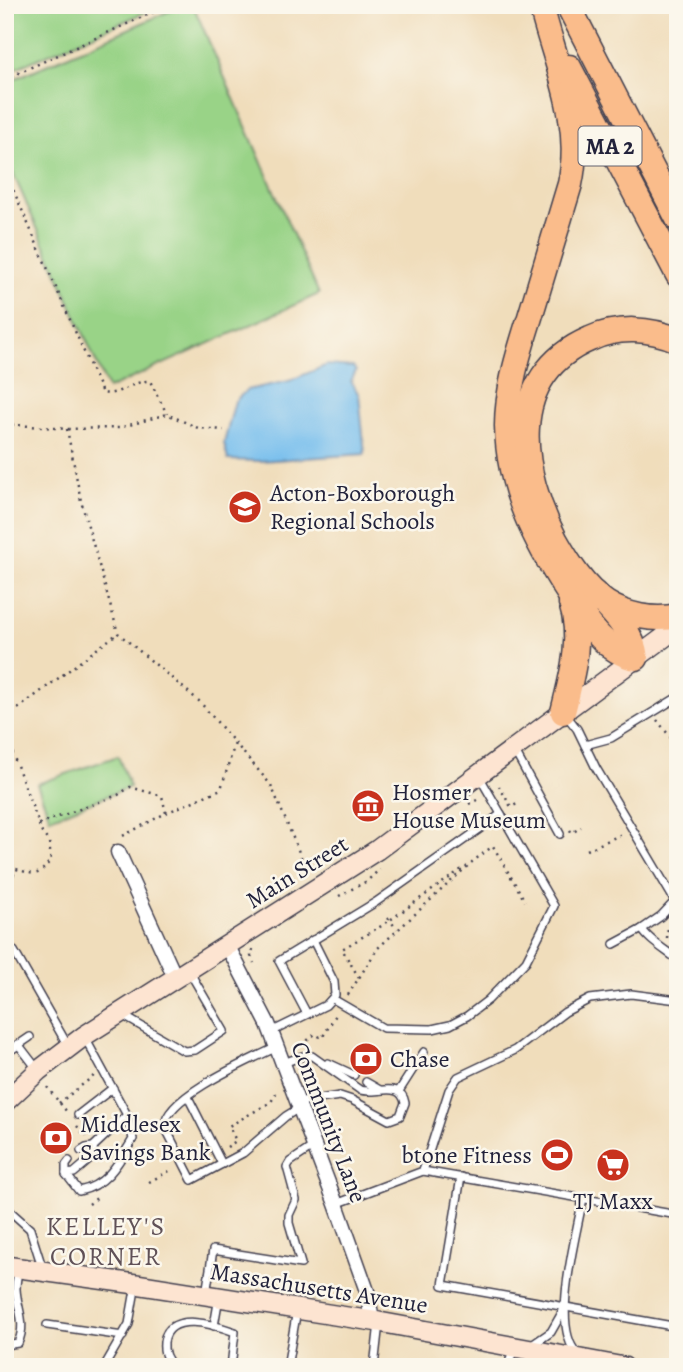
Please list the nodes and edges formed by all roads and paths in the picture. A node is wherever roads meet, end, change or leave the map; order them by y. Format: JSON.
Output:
{"nodes":[{"id":1,"x":169,"y":5,"type":"edge"},
{"id":2,"x":568,"y":5,"type":"edge"},
{"id":3,"x":541,"y":11,"type":"edge"},
{"id":4,"x":5,"y":79,"type":"edge"},
{"id":5,"x":5,"y":171,"type":"edge"},
{"id":6,"x":678,"y":219,"type":"edge"},
{"id":7,"x":678,"y":275,"type":"edge"},
{"id":8,"x":678,"y":340,"type":"edge"},
{"id":9,"x":167,"y":414,"type":"junction"},
{"id":10,"x":5,"y":424,"type":"edge"},
{"id":11,"x":67,"y":429,"type":"junction"},
{"id":12,"x":224,"y":430,"type":"dead end"},
{"id":13,"x":562,"y":583,"type":"junction"},
{"id":14,"x":594,"y":593,"type":"junction"},
{"id":15,"x":678,"y":616,"type":"edge"},
{"id":16,"x":678,"y":628,"type":"edge"},
{"id":17,"x":118,"y":633,"type":"junction"},
{"id":18,"x":636,"y":659,"type":"junction"},
{"id":19,"x":678,"y":697,"type":"edge"},
{"id":20,"x":563,"y":712,"type":"junction"},
{"id":21,"x":652,"y":713,"type":"junction"},
{"id":22,"x":5,"y":714,"type":"edge"},
{"id":23,"x":5,"y":733,"type":"edge"},
{"id":24,"x":235,"y":742,"type":"junction"},
{"id":25,"x":585,"y":745,"type":"junction"},
{"id":26,"x":678,"y":747,"type":"edge"},
{"id":27,"x":513,"y":749,"type":"junction"},
{"id":28,"x":479,"y":775,"type":"junction"},
{"id":29,"x":499,"y":786,"type":"dead end"},
{"id":30,"x":477,"y":800,"type":"dead end"},
{"id":31,"x":519,"y":803,"type":"dead end"},
{"id":32,"x":467,"y":806,"type":"dead end"},
{"id":33,"x":166,"y":813,"type":"junction"},
{"id":34,"x":501,"y":814,"type":"junction"},
{"id":35,"x":39,"y":824,"type":"junction"},
{"id":36,"x":631,"y":825,"type":"junction"},
{"id":37,"x":560,"y":834,"type":"dead end"},
{"id":38,"x":587,"y":850,"type":"dead end"},
{"id":39,"x":118,"y":852,"type":"joint"},
{"id":40,"x":385,"y":861,"type":"dead end"},
{"id":41,"x":472,"y":862,"type":"junction"},
{"id":42,"x":315,"y":879,"type":"dead end"},
{"id":43,"x":5,"y":884,"type":"edge"},
{"id":44,"x":334,"y":896,"type":"dead end"},
{"id":45,"x":676,"y":899,"type":"edge"},
{"id":46,"x":525,"y":901,"type":"dead end"},
{"id":47,"x":388,"y":919,"type":"junction"},
{"id":48,"x":668,"y":923,"type":"dead end"},
{"id":49,"x":642,"y":929,"type":"junction"},
{"id":50,"x":397,"y":930,"type":"junction"},
{"id":51,"x":667,"y":938,"type":"dead end"},
{"id":52,"x":313,"y":940,"type":"junction"},
{"id":53,"x":614,"y":944,"type":"dead end"},
{"id":54,"x":227,"y":945,"type":"junction"},
{"id":55,"x":253,"y":946,"type":"dead end"},
{"id":56,"x":14,"y":951,"type":"dead end"},
{"id":57,"x":678,"y":960,"type":"edge"},
{"id":58,"x":254,"y":964,"type":"dead end"},
{"id":59,"x":182,"y":973,"type":"junction"},
{"id":60,"x":359,"y":978,"type":"junction"},
{"id":61,"x":347,"y":998,"type":"dead end"},
{"id":62,"x":333,"y":999,"type":"junction"},
{"id":63,"x":678,"y":1000,"type":"edge"},
{"id":64,"x":339,"y":1009,"type":"dead end"},
{"id":65,"x":119,"y":1013,"type":"junction"},
{"id":66,"x":307,"y":1014,"type":"junction"},
{"id":67,"x":271,"y":1032,"type":"junction"},
{"id":68,"x":30,"y":1037,"type":"dead end"},
{"id":69,"x":76,"y":1041,"type":"junction"},
{"id":70,"x":18,"y":1044,"type":"junction"},
{"id":71,"x":276,"y":1047,"type":"junction"},
{"id":72,"x":300,"y":1047,"type":"dead end"},
{"id":73,"x":424,"y":1052,"type":"dead end"},
{"id":74,"x":5,"y":1054,"type":"edge"},
{"id":75,"x":317,"y":1059,"type":"junction"},
{"id":76,"x":283,"y":1063,"type":"junction"},
{"id":77,"x":103,"y":1068,"type":"junction"},
{"id":78,"x":354,"y":1074,"type":"dead end"},
{"id":79,"x":41,"y":1077,"type":"junction"},
{"id":80,"x":366,"y":1082,"type":"dead end"},
{"id":81,"x":113,"y":1088,"type":"junction"},
{"id":82,"x":281,"y":1089,"type":"dead end"},
{"id":83,"x":381,"y":1090,"type":"junction"},
{"id":84,"x":400,"y":1091,"type":"junction"},
{"id":85,"x":188,"y":1097,"type":"junction"},
{"id":86,"x":5,"y":1101,"type":"edge"},
{"id":87,"x":59,"y":1103,"type":"junction"},
{"id":88,"x":299,"y":1105,"type":"junction"},
{"id":89,"x":67,"y":1112,"type":"dead end"},
{"id":90,"x":127,"y":1115,"type":"junction"},
{"id":91,"x":76,"y":1119,"type":"joint"},
{"id":92,"x":91,"y":1144,"type":"junction"},
{"id":93,"x":315,"y":1145,"type":"junction"},
{"id":94,"x":225,"y":1148,"type":"dead end"},
{"id":95,"x":81,"y":1151,"type":"dead end"},
{"id":96,"x":69,"y":1161,"type":"dead end"},
{"id":97,"x":222,"y":1164,"type":"junction"},
{"id":98,"x":178,"y":1165,"type":"dead end"},
{"id":99,"x":422,"y":1171,"type":"junction"},
{"id":100,"x":66,"y":1174,"type":"junction"},
{"id":101,"x":461,"y":1177,"type":"junction"},
{"id":102,"x":149,"y":1182,"type":"dead end"},
{"id":103,"x":583,"y":1198,"type":"junction"},
{"id":104,"x":336,"y":1204,"type":"junction"},
{"id":105,"x":678,"y":1215,"type":"edge"},
{"id":106,"x":5,"y":1217,"type":"edge"},
{"id":107,"x":9,"y":1268,"type":"edge"},
{"id":108,"x":43,"y":1271,"type":"junction"},
{"id":109,"x":136,"y":1284,"type":"junction"},
{"id":110,"x":212,"y":1296,"type":"junction"},
{"id":111,"x":564,"y":1307,"type":"junction"},
{"id":112,"x":297,"y":1309,"type":"junction"},
{"id":113,"x":376,"y":1322,"type":"junction"},
{"id":114,"x":47,"y":1325,"type":"dead end"},
{"id":115,"x":214,"y":1326,"type":"junction"},
{"id":116,"x":678,"y":1327,"type":"edge"},
{"id":117,"x":123,"y":1336,"type":"junction"},
{"id":118,"x":5,"y":1345,"type":"edge"},
{"id":119,"x":524,"y":1347,"type":"junction"},
{"id":120,"x":585,"y":1359,"type":"junction"},
{"id":121,"x":559,"y":1360,"type":"edge"},
{"id":122,"x":104,"y":1367,"type":"edge"},
{"id":123,"x":174,"y":1367,"type":"edge"},
{"id":124,"x":231,"y":1367,"type":"edge"},
{"id":125,"x":287,"y":1367,"type":"edge"},
{"id":126,"x":374,"y":1367,"type":"edge"},
{"id":127,"x":508,"y":1367,"type":"edge"},
{"id":128,"x":624,"y":1367,"type":"edge"}],
"edges":[{"from":1,"to":4,"type":"path"},
{"from":2,"to":6,"type":"highway","number":"MA 2"},
{"from":3,"to":7,"type":"highway","number":"MA 2"},
{"from":3,"to":13,"type":"highway"},
{"from":5,"to":9,"type":"path"},
{"from":8,"to":14,"type":"highway"},
{"from":9,"to":11,"type":"path"},
{"from":9,"to":12,"type":"path"},
{"from":10,"to":11,"type":"path"},
{"from":11,"to":17,"type":"path"},
{"from":13,"to":18,"type":"highway"},
{"from":13,"to":20,"type":"highway"},
{"from":14,"to":15,"type":"highway"},
{"from":14,"to":18,"type":"highway"},
{"from":16,"to":18,"type":"main road","name":"Main Street"},
{"from":17,"to":22,"type":"path"},
{"from":17,"to":24,"type":"path"},
{"from":18,"to":20,"type":"main road","name":"Main Street"},
{"from":19,"to":21,"type":"lane"},
{"from":20,"to":25,"type":"lane"},
{"from":20,"to":27,"type":"main road","name":"Main Street"},
{"from":21,"to":25,"type":"lane"},
{"from":21,"to":26,"type":"path"},
{"from":23,"to":35,"type":"path"},
{"from":24,"to":33,"type":"path"},
{"from":24,"to":42,"type":"path"},
{"from":25,"to":36,"type":"lane"},
{"from":27,"to":28,"type":"main road","name":"Main Street"},
{"from":27,"to":37,"type":"lane"},
{"from":28,"to":34,"type":"lane"},
{"from":28,"to":54,"type":"main road","name":"Main Street"},
{"from":29,"to":31,"type":"path"},
{"from":30,"to":32,"type":"path"},
{"from":33,"to":35,"type":"path"},
{"from":33,"to":39,"type":"path"},
{"from":34,"to":52,"type":"lane"},
{"from":34,"to":62,"type":"lane"},
{"from":35,"to":43,"type":"path"},
{"from":36,"to":38,"type":"path"},
{"from":36,"to":45,"type":"lane"},
{"from":39,"to":59,"type":"street"},
{"from":40,"to":44,"type":"path"},
{"from":41,"to":46,"type":"path"},
{"from":41,"to":47,"type":"path"},
{"from":41,"to":50,"type":"path"},
{"from":45,"to":49,"type":"lane"},
{"from":47,"to":50,"type":"path"},
{"from":47,"to":60,"type":"path"},
{"from":48,"to":51,"type":"path"},
{"from":49,"to":53,"type":"lane"},
{"from":49,"to":57,"type":"lane"},
{"from":50,"to":60,"type":"path"},
{"from":52,"to":62,"type":"lane"},
{"from":52,"to":66,"type":"lane"},
{"from":54,"to":59,"type":"main road","name":"Main Street"},
{"from":54,"to":67,"type":"street","name":"Community Lane"},
{"from":55,"to":58,"type":"path"},
{"from":56,"to":69,"type":"lane"},
{"from":59,"to":65,"type":"main road","name":"Main Street"},
{"from":59,"to":65,"type":"lane"},
{"from":60,"to":61,"type":"path"},
{"from":62,"to":66,"type":"lane"},
{"from":63,"to":99,"type":"lane"},
{"from":64,"to":72,"type":"path"},
{"from":65,"to":69,"type":"main road","name":"Main Street"},
{"from":66,"to":67,"type":"lane"},
{"from":67,"to":71,"type":"street","name":"Community Lane"},
{"from":68,"to":70,"type":"lane"},
{"from":69,"to":77,"type":"lane"},
{"from":69,"to":79,"type":"main road","name":"Main Street"},
{"from":70,"to":74,"type":"lane"},
{"from":70,"to":79,"type":"lane"},
{"from":71,"to":76,"type":"street","name":"Community Lane"},
{"from":71,"to":85,"type":"lane"},
{"from":73,"to":84,"type":"lane"},
{"from":75,"to":76,"type":"lane"},
{"from":75,"to":78,"type":"lane"},
{"from":75,"to":83,"type":"lane"},
{"from":76,"to":88,"type":"street","name":"Community Lane"},
{"from":77,"to":81,"type":"lane"},
{"from":77,"to":87,"type":"path"},
{"from":79,"to":86,"type":"main road","name":"Main Street"},
{"from":79,"to":87,"type":"path"},
{"from":80,"to":83,"type":"lane"},
{"from":81,"to":90,"type":"lane"},
{"from":81,"to":91,"type":"lane"},
{"from":82,"to":94,"type":"path"},
{"from":83,"to":84,"type":"lane"},
{"from":84,"to":88,"type":"lane"},
{"from":85,"to":97,"type":"lane"},
{"from":85,"to":97,"type":"lane"},
{"from":87,"to":89,"type":"path"},
{"from":88,"to":93,"type":"street","name":"Community Lane"},
{"from":88,"to":97,"type":"lane"},
{"from":90,"to":92,"type":"lane"},
{"from":90,"to":100,"type":"lane"},
{"from":91,"to":92,"type":"path"},
{"from":92,"to":95,"type":"lane"},
{"from":92,"to":100,"type":"lane"},
{"from":93,"to":104,"type":"street","name":"Community Lane"},
{"from":93,"to":110,"type":"lane"},
{"from":96,"to":100,"type":"lane"},
{"from":98,"to":102,"type":"path"},
{"from":99,"to":101,"type":"lane"},
{"from":99,"to":104,"type":"lane"},
{"from":101,"to":103,"type":"lane"},
{"from":101,"to":111,"type":"lane"},
{"from":103,"to":105,"type":"lane"},
{"from":103,"to":111,"type":"lane"},
{"from":104,"to":113,"type":"street","name":"Community Lane"},
{"from":106,"to":108,"type":"lane"},
{"from":107,"to":108,"type":"main road","name":"Massachusetts Avenue"},
{"from":107,"to":118,"type":"lane"},
{"from":108,"to":109,"type":"main road","name":"Massachusetts Avenue"},
{"from":109,"to":110,"type":"main road","name":"Massachusetts Avenue"},
{"from":109,"to":117,"type":"lane"},
{"from":110,"to":112,"type":"main road","name":"Massachusetts Avenue"},
{"from":110,"to":115,"type":"lane"},
{"from":111,"to":116,"type":"lane"},
{"from":111,"to":119,"type":"lane"},
{"from":111,"to":120,"type":"lane"},
{"from":112,"to":113,"type":"main road","name":"Massachusetts Avenue"},
{"from":112,"to":125,"type":"lane"},
{"from":113,"to":119,"type":"main road","name":"Massachusetts Avenue"},
{"from":113,"to":126,"type":"lane"},
{"from":114,"to":117,"type":"lane"},
{"from":115,"to":123,"type":"lane"},
{"from":115,"to":124,"type":"lane"},
{"from":117,"to":122,"type":"lane"},
{"from":119,"to":121,"type":"main road","name":"Massachusetts Avenue"},
{"from":119,"to":127,"type":"lane"},
{"from":120,"to":121,"type":"main road","name":"Massachusetts Avenue"},
{"from":120,"to":128,"type":"main road","name":"Massachusetts Avenue"}]}
